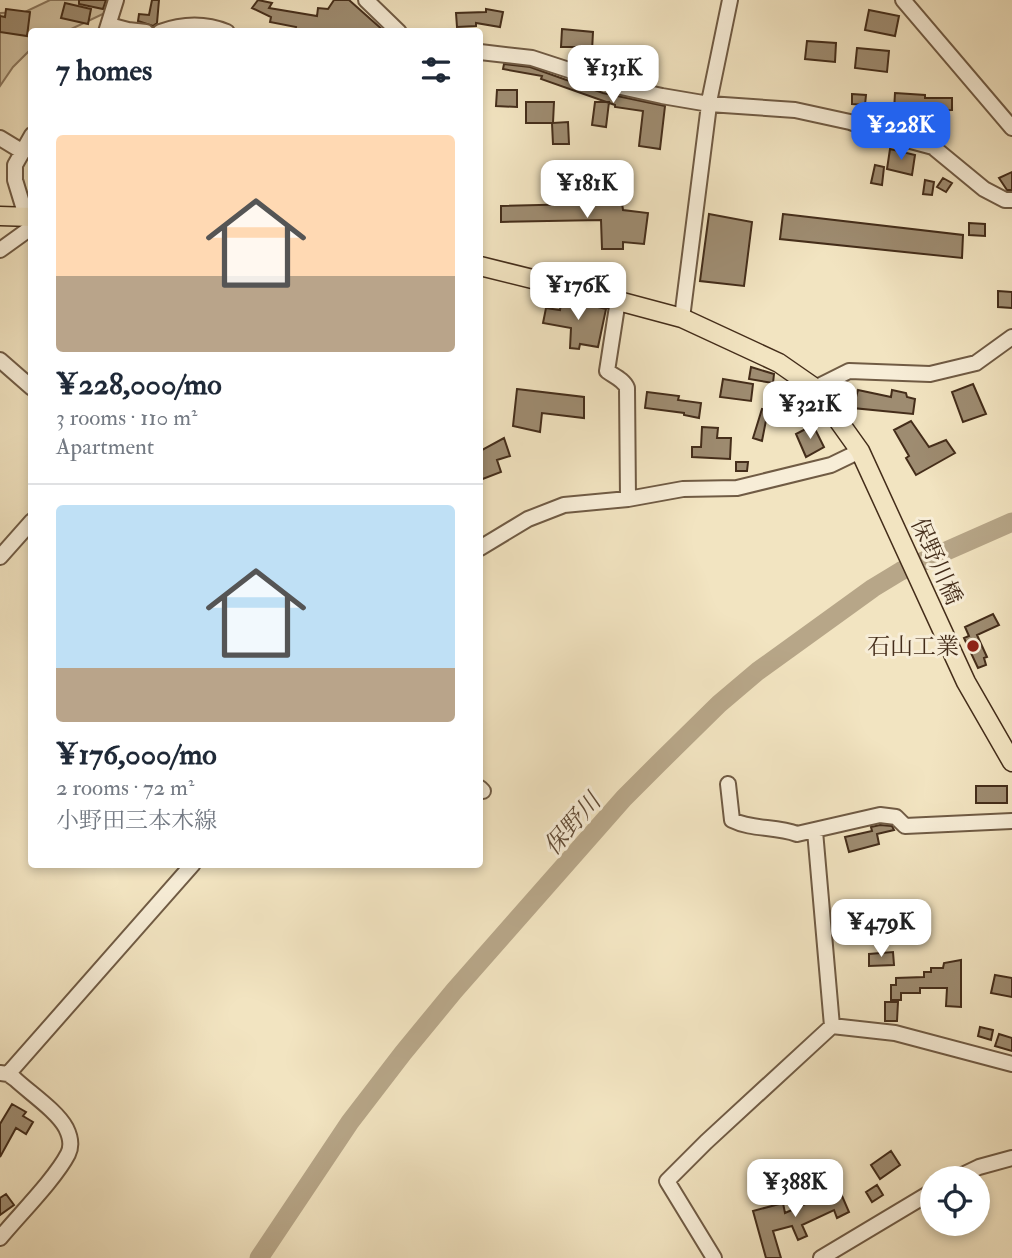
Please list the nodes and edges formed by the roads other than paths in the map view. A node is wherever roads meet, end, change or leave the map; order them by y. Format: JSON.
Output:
{"nodes":[{"id":1,"x":116,"y":0,"type":"edge"},
{"id":2,"x":366,"y":0,"type":"edge"},
{"id":3,"x":730,"y":0,"type":"edge"},
{"id":4,"x":903,"y":0,"type":"edge"},
{"id":5,"x":107,"y":28,"type":"edge"},
{"id":6,"x":171,"y":28,"type":"edge"},
{"id":7,"x":218,"y":28,"type":"edge"},
{"id":8,"x":395,"y":28,"type":"edge"},
{"id":9,"x":483,"y":52,"type":"edge"},
{"id":10,"x":709,"y":104,"type":"junction"},
{"id":11,"x":1012,"y":128,"type":"edge"},
{"id":12,"x":0,"y":138,"type":"edge"},
{"id":13,"x":28,"y":143,"type":"edge"},
{"id":14,"x":23,"y":152,"type":"junction"},
{"id":15,"x":1012,"y":200,"type":"edge"},
{"id":16,"x":28,"y":215,"type":"edge"},
{"id":17,"x":0,"y":216,"type":"edge"},
{"id":18,"x":28,"y":220,"type":"edge"},
{"id":19,"x":28,"y":222,"type":"edge"},
{"id":20,"x":0,"y":250,"type":"edge"},
{"id":21,"x":483,"y":267,"type":"edge"},
{"id":22,"x":618,"y":300,"type":"junction"},
{"id":23,"x":682,"y":318,"type":"junction"},
{"id":24,"x":1012,"y":337,"type":"edge"},
{"id":25,"x":0,"y":360,"type":"edge"},
{"id":26,"x":28,"y":384,"type":"edge"},
{"id":27,"x":815,"y":388,"type":"junction"},
{"id":28,"x":860,"y":451,"type":"junction"},
{"id":29,"x":628,"y":499,"type":"junction"},
{"id":30,"x":28,"y":526,"type":"edge"},
{"id":31,"x":483,"y":546,"type":"edge"},
{"id":32,"x":0,"y":557,"type":"edge"},
{"id":33,"x":1012,"y":761,"type":"edge"},
{"id":34,"x":729,"y":784,"type":"dead end"},
{"id":35,"x":1012,"y":821,"type":"edge"},
{"id":36,"x":815,"y":831,"type":"junction"},
{"id":37,"x":188,"y":868,"type":"edge"},
{"id":38,"x":832,"y":1026,"type":"junction"},
{"id":39,"x":1012,"y":1064,"type":"edge"},
{"id":40,"x":4,"y":1074,"type":"edge"},
{"id":41,"x":1012,"y":1158,"type":"edge"},
{"id":42,"x":983,"y":1166,"type":"edge"},
{"id":43,"x":920,"y":1199,"type":"edge"},
{"id":44,"x":0,"y":1238,"type":"edge"},
{"id":45,"x":714,"y":1258,"type":"edge"},
{"id":46,"x":821,"y":1258,"type":"edge"}],
"edges":[{"from":1,"to":5,"type":"street"},
{"from":2,"to":8,"type":"street"},
{"from":3,"to":10,"type":"street"},
{"from":4,"to":11,"type":"street"},
{"from":6,"to":7,"type":"street"},
{"from":9,"to":10,"type":"street"},
{"from":10,"to":15,"type":"street"},
{"from":10,"to":23,"type":"street"},
{"from":12,"to":14,"type":"street"},
{"from":13,"to":14,"type":"street"},
{"from":14,"to":16,"type":"street"},
{"from":17,"to":18,"type":"main road"},
{"from":19,"to":20,"type":"street"},
{"from":21,"to":22,"type":"main road","name":"保野川橋"},
{"from":22,"to":23,"type":"main road","name":"保野川橋"},
{"from":22,"to":29,"type":"street"},
{"from":23,"to":27,"type":"main road","name":"保野川橋"},
{"from":24,"to":27,"type":"street"},
{"from":25,"to":26,"type":"street"},
{"from":27,"to":28,"type":"main road","name":"保野川橋"},
{"from":28,"to":29,"type":"street"},
{"from":28,"to":33,"type":"main road","name":"保野川橋"},
{"from":29,"to":31,"type":"street"},
{"from":30,"to":32,"type":"street"},
{"from":34,"to":36,"type":"street"},
{"from":35,"to":36,"type":"street"},
{"from":36,"to":38,"type":"street"},
{"from":37,"to":40,"type":"street"},
{"from":38,"to":39,"type":"street"},
{"from":38,"to":45,"type":"street"},
{"from":40,"to":44,"type":"street"},
{"from":41,"to":42,"type":"street"},
{"from":43,"to":46,"type":"street"}]}
